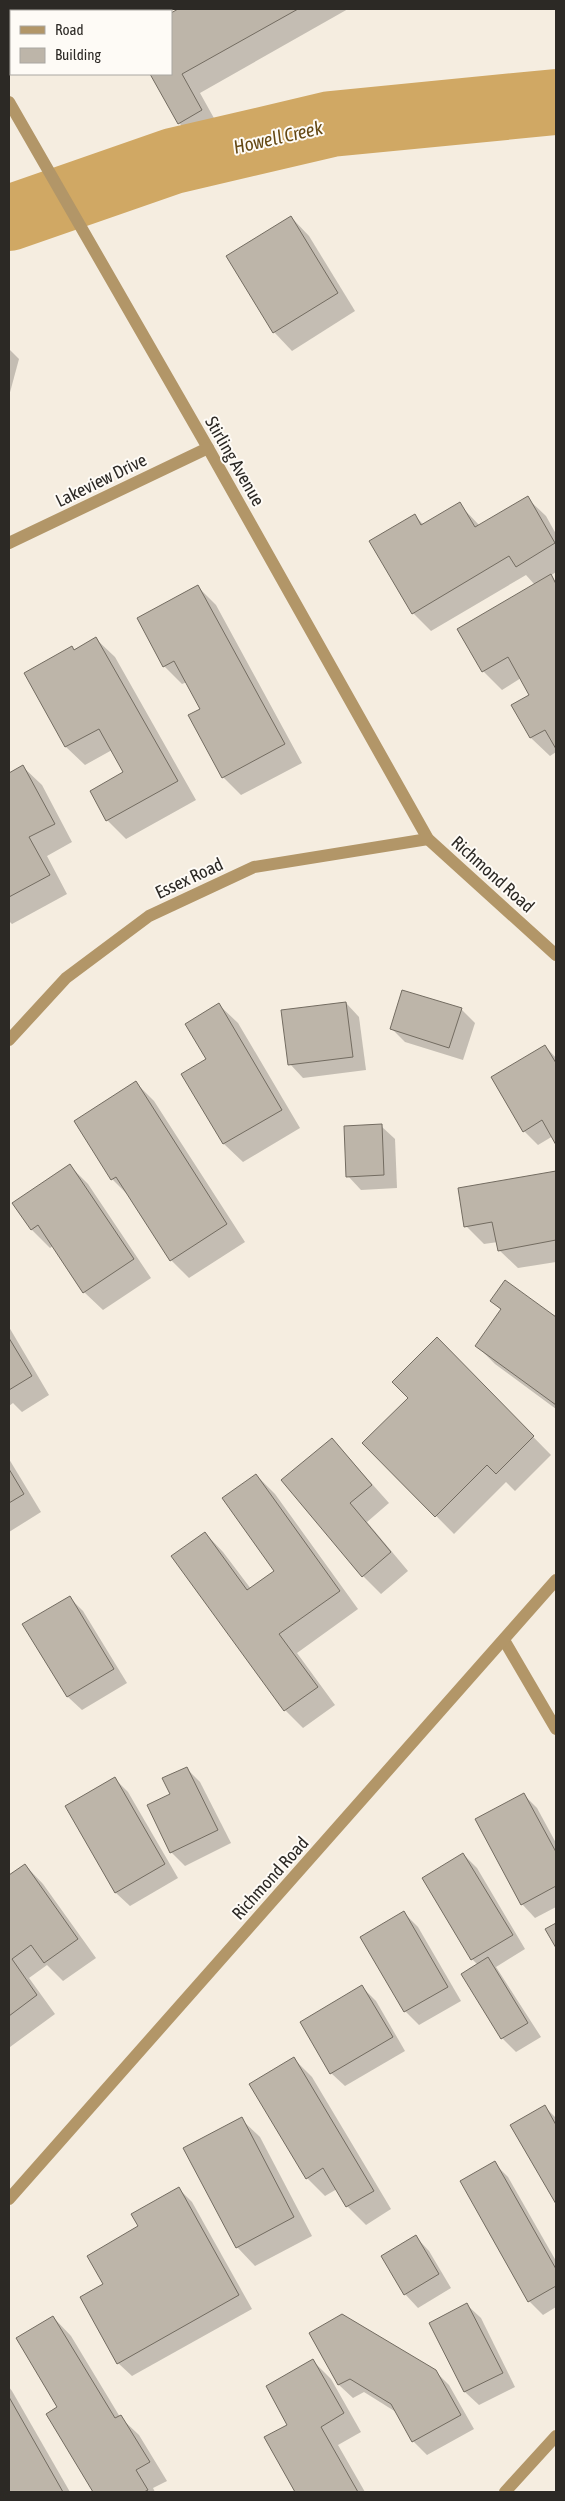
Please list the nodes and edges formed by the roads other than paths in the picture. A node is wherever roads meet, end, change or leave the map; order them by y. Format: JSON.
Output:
{"nodes":[{"id":1,"x":9,"y":102,"type":"edge"},
{"id":2,"x":208,"y":448,"type":"junction"},
{"id":3,"x":9,"y":543,"type":"edge"},
{"id":4,"x":428,"y":839,"type":"junction"},
{"id":5,"x":556,"y":955,"type":"edge"},
{"id":6,"x":9,"y":1040,"type":"edge"},
{"id":7,"x":556,"y":1580,"type":"edge"},
{"id":8,"x":504,"y":1640,"type":"junction"},
{"id":9,"x":556,"y":1729,"type":"edge"},
{"id":10,"x":9,"y":2199,"type":"edge"},
{"id":11,"x":556,"y":2436,"type":"edge"},
{"id":12,"x":505,"y":2492,"type":"edge"}],
"edges":[{"from":1,"to":2,"type":"street","name":"Stirling Avenue"},
{"from":2,"to":3,"type":"street","name":"Lakeview Drive"},
{"from":2,"to":4,"type":"street","name":"Stirling Avenue"},
{"from":4,"to":5,"type":"street","name":"Richmond Road"},
{"from":4,"to":6,"type":"street","name":"Essex Road"},
{"from":7,"to":8,"type":"street","name":"Richmond Road"},
{"from":8,"to":9,"type":"street"},
{"from":8,"to":10,"type":"street","name":"Richmond Road"},
{"from":11,"to":12,"type":"street"}]}
